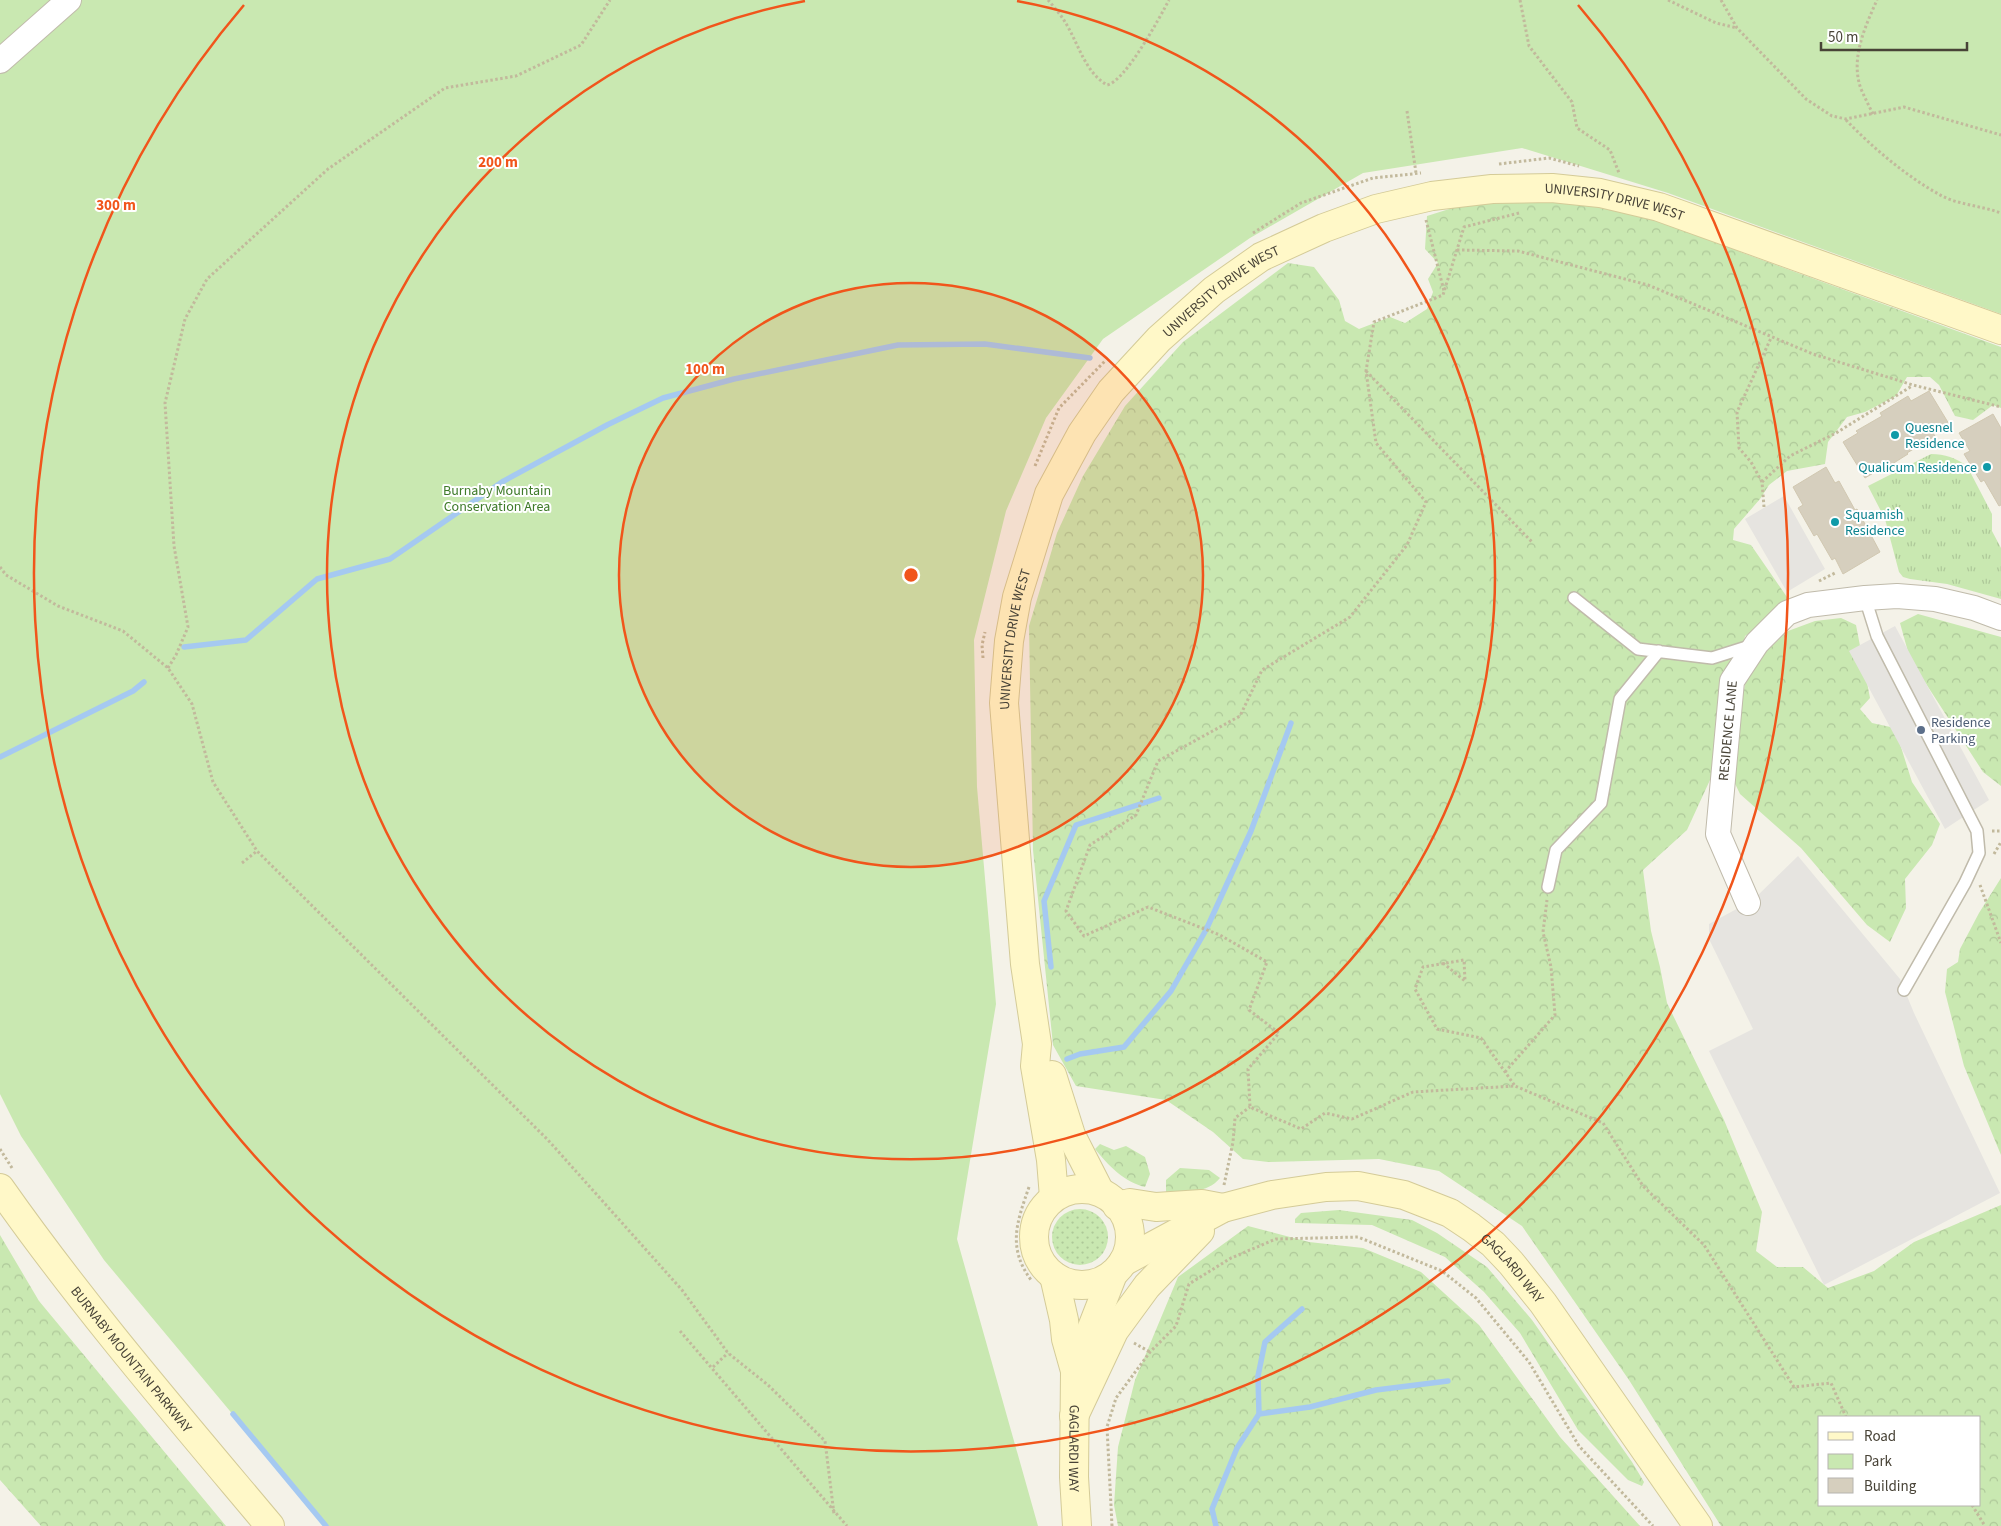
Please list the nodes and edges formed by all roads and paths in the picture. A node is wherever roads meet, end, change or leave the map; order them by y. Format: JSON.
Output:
{"nodes":[{"id":1,"x":69,"y":0,"type":"edge"},
{"id":2,"x":610,"y":0,"type":"edge"},
{"id":3,"x":1048,"y":0,"type":"edge"},
{"id":4,"x":1169,"y":0,"type":"edge"},
{"id":5,"x":1520,"y":0,"type":"edge"},
{"id":6,"x":1668,"y":0,"type":"edge"},
{"id":7,"x":1721,"y":0,"type":"edge"},
{"id":8,"x":1877,"y":0,"type":"edge"},
{"id":9,"x":1737,"y":28,"type":"junction"},
{"id":10,"x":0,"y":61,"type":"edge"},
{"id":11,"x":1407,"y":111,"type":"dead end"},
{"id":12,"x":1873,"y":114,"type":"junction"},
{"id":13,"x":1846,"y":119,"type":"junction"},
{"id":14,"x":2001,"y":135,"type":"edge"},
{"id":15,"x":1492,"y":165,"type":"dead end"},
{"id":16,"x":1584,"y":167,"type":"dead end"},
{"id":17,"x":1425,"y":172,"type":"dead end"},
{"id":18,"x":1611,"y":174,"type":"dead end"},
{"id":19,"x":1418,"y":186,"type":"junction"},
{"id":20,"x":1522,"y":212,"type":"dead end"},
{"id":21,"x":2001,"y":213,"type":"edge"},
{"id":22,"x":1246,"y":238,"type":"dead end"},
{"id":23,"x":1457,"y":250,"type":"junction"},
{"id":24,"x":1444,"y":292,"type":"junction"},
{"id":25,"x":2001,"y":330,"type":"edge"},
{"id":26,"x":1771,"y":338,"type":"junction"},
{"id":27,"x":1111,"y":354,"type":"dead end"},
{"id":28,"x":1366,"y":371,"type":"junction"},
{"id":29,"x":1913,"y":385,"type":"junction"},
{"id":30,"x":2001,"y":407,"type":"edge"},
{"id":31,"x":1034,"y":471,"type":"dead end"},
{"id":32,"x":1762,"y":482,"type":"junction"},
{"id":33,"x":1764,"y":508,"type":"dead end"},
{"id":34,"x":1532,"y":542,"type":"dead end"},
{"id":35,"x":0,"y":567,"type":"edge"},
{"id":36,"x":1574,"y":598,"type":"dead end"},
{"id":37,"x":1864,"y":598,"type":"junction"},
{"id":38,"x":2001,"y":618,"type":"edge"},
{"id":39,"x":987,"y":626,"type":"dead end"},
{"id":40,"x":1756,"y":643,"type":"junction"},
{"id":41,"x":1659,"y":651,"type":"junction"},
{"id":42,"x":983,"y":665,"type":"dead end"},
{"id":43,"x":168,"y":668,"type":"junction"},
{"id":44,"x":257,"y":851,"type":"junction"},
{"id":45,"x":242,"y":863,"type":"dead end"},
{"id":46,"x":1979,"y":882,"type":"dead end"},
{"id":47,"x":1548,"y":887,"type":"joint"},
{"id":48,"x":1748,"y":903,"type":"dead end"},
{"id":49,"x":2001,"y":944,"type":"edge"},
{"id":50,"x":1443,"y":964,"type":"junction"},
{"id":51,"x":1904,"y":990,"type":"dead end"},
{"id":52,"x":1037,"y":1044,"type":"junction"},
{"id":53,"x":1505,"y":1072,"type":"junction"},
{"id":54,"x":1515,"y":1086,"type":"junction"},
{"id":55,"x":1250,"y":1107,"type":"junction"},
{"id":56,"x":1030,"y":1179,"type":"dead end"},
{"id":57,"x":0,"y":1188,"type":"edge"},
{"id":58,"x":1223,"y":1197,"type":"junction"},
{"id":59,"x":1054,"y":1198,"type":"junction"},
{"id":60,"x":1109,"y":1199,"type":"junction"},
{"id":61,"x":1118,"y":1268,"type":"junction"},
{"id":62,"x":1043,"y":1278,"type":"junction"},
{"id":63,"x":680,"y":1331,"type":"dead end"},
{"id":64,"x":728,"y":1352,"type":"junction"},
{"id":65,"x":712,"y":1367,"type":"junction"},
{"id":66,"x":1075,"y":1371,"type":"junction"},
{"id":67,"x":1074,"y":1416,"type":"junction"},
{"id":68,"x":1846,"y":1416,"type":"edge"},
{"id":69,"x":1973,"y":1506,"type":"edge"},
{"id":70,"x":834,"y":1514,"type":"junction"},
{"id":71,"x":270,"y":1526,"type":"edge"},
{"id":72,"x":846,"y":1526,"type":"edge"},
{"id":73,"x":1077,"y":1526,"type":"edge"},
{"id":74,"x":1112,"y":1526,"type":"edge"},
{"id":75,"x":1653,"y":1526,"type":"edge"},
{"id":76,"x":1698,"y":1526,"type":"edge"},
{"id":77,"x":1985,"y":1526,"type":"edge"}],
"edges":[{"from":1,"to":10,"type":"street"},
{"from":2,"to":43,"type":"path"},
{"from":3,"to":4,"type":"path"},
{"from":5,"to":18,"type":"path"},
{"from":6,"to":9,"type":"path"},
{"from":7,"to":9,"type":"path"},
{"from":8,"to":12,"type":"path"},
{"from":9,"to":13,"type":"path"},
{"from":11,"to":19,"type":"path"},
{"from":12,"to":13,"type":"path"},
{"from":12,"to":14,"type":"path"},
{"from":13,"to":21,"type":"path"},
{"from":15,"to":16,"type":"path"},
{"from":17,"to":19,"type":"path"},
{"from":19,"to":22,"type":"path"},
{"from":19,"to":24,"type":"path"},
{"from":19,"to":25,"type":"street","name":"UNIVERSITY DRIVE WEST"},
{"from":19,"to":52,"type":"street","name":"UNIVERSITY DRIVE WEST"},
{"from":20,"to":23,"type":"path"},
{"from":23,"to":24,"type":"path"},
{"from":23,"to":26,"type":"path"},
{"from":24,"to":28,"type":"path"},
{"from":26,"to":29,"type":"path"},
{"from":26,"to":32,"type":"path"},
{"from":27,"to":31,"type":"path"},
{"from":28,"to":34,"type":"path"},
{"from":28,"to":55,"type":"path"},
{"from":29,"to":30,"type":"path"},
{"from":29,"to":32,"type":"path"},
{"from":32,"to":33,"type":"path"},
{"from":35,"to":43,"type":"path"},
{"from":36,"to":41,"type":"lane"},
{"from":37,"to":38,"type":"street","name":"RESIDENCE LANE"},
{"from":37,"to":40,"type":"street","name":"RESIDENCE LANE"},
{"from":37,"to":51,"type":"lane"},
{"from":39,"to":42,"type":"path"},
{"from":40,"to":41,"type":"lane"},
{"from":40,"to":48,"type":"street","name":"RESIDENCE LANE"},
{"from":41,"to":47,"type":"lane"},
{"from":43,"to":44,"type":"path"},
{"from":44,"to":45,"type":"path"},
{"from":44,"to":64,"type":"path"},
{"from":46,"to":49,"type":"path"},
{"from":47,"to":53,"type":"path"},
{"from":50,"to":50,"type":"path"},
{"from":50,"to":53,"type":"path"},
{"from":52,"to":59,"type":"street","name":"UNIVERSITY DRIVE WEST"},
{"from":52,"to":60,"type":"street","name":"UNIVERSITY DRIVE WEST"},
{"from":53,"to":54,"type":"path"},
{"from":54,"to":55,"type":"path"},
{"from":54,"to":68,"type":"path"},
{"from":55,"to":58,"type":"path"},
{"from":56,"to":62,"type":"path"},
{"from":57,"to":71,"type":"street","name":"BURNABY MOUNTAIN PARKWAY"},
{"from":58,"to":60,"type":"street","name":"GAGLARDI WAY"},
{"from":58,"to":61,"type":"street","name":"GAGLARDI WAY"},
{"from":58,"to":67,"type":"street"},
{"from":58,"to":76,"type":"street","name":"GAGLARDI WAY"},
{"from":59,"to":60,"type":"street"},
{"from":59,"to":62,"type":"street"},
{"from":60,"to":61,"type":"street"},
{"from":61,"to":62,"type":"street"},
{"from":61,"to":66,"type":"street","name":"GAGLARDI WAY"},
{"from":62,"to":66,"type":"street","name":"GAGLARDI WAY"},
{"from":63,"to":65,"type":"path"},
{"from":64,"to":65,"type":"path"},
{"from":64,"to":70,"type":"path"},
{"from":65,"to":70,"type":"path"},
{"from":66,"to":67,"type":"street","name":"GAGLARDI WAY"},
{"from":67,"to":73,"type":"street","name":"GAGLARDI WAY"},
{"from":69,"to":77,"type":"path"},
{"from":70,"to":72,"type":"path"},
{"from":74,"to":75,"type":"path"}]}
